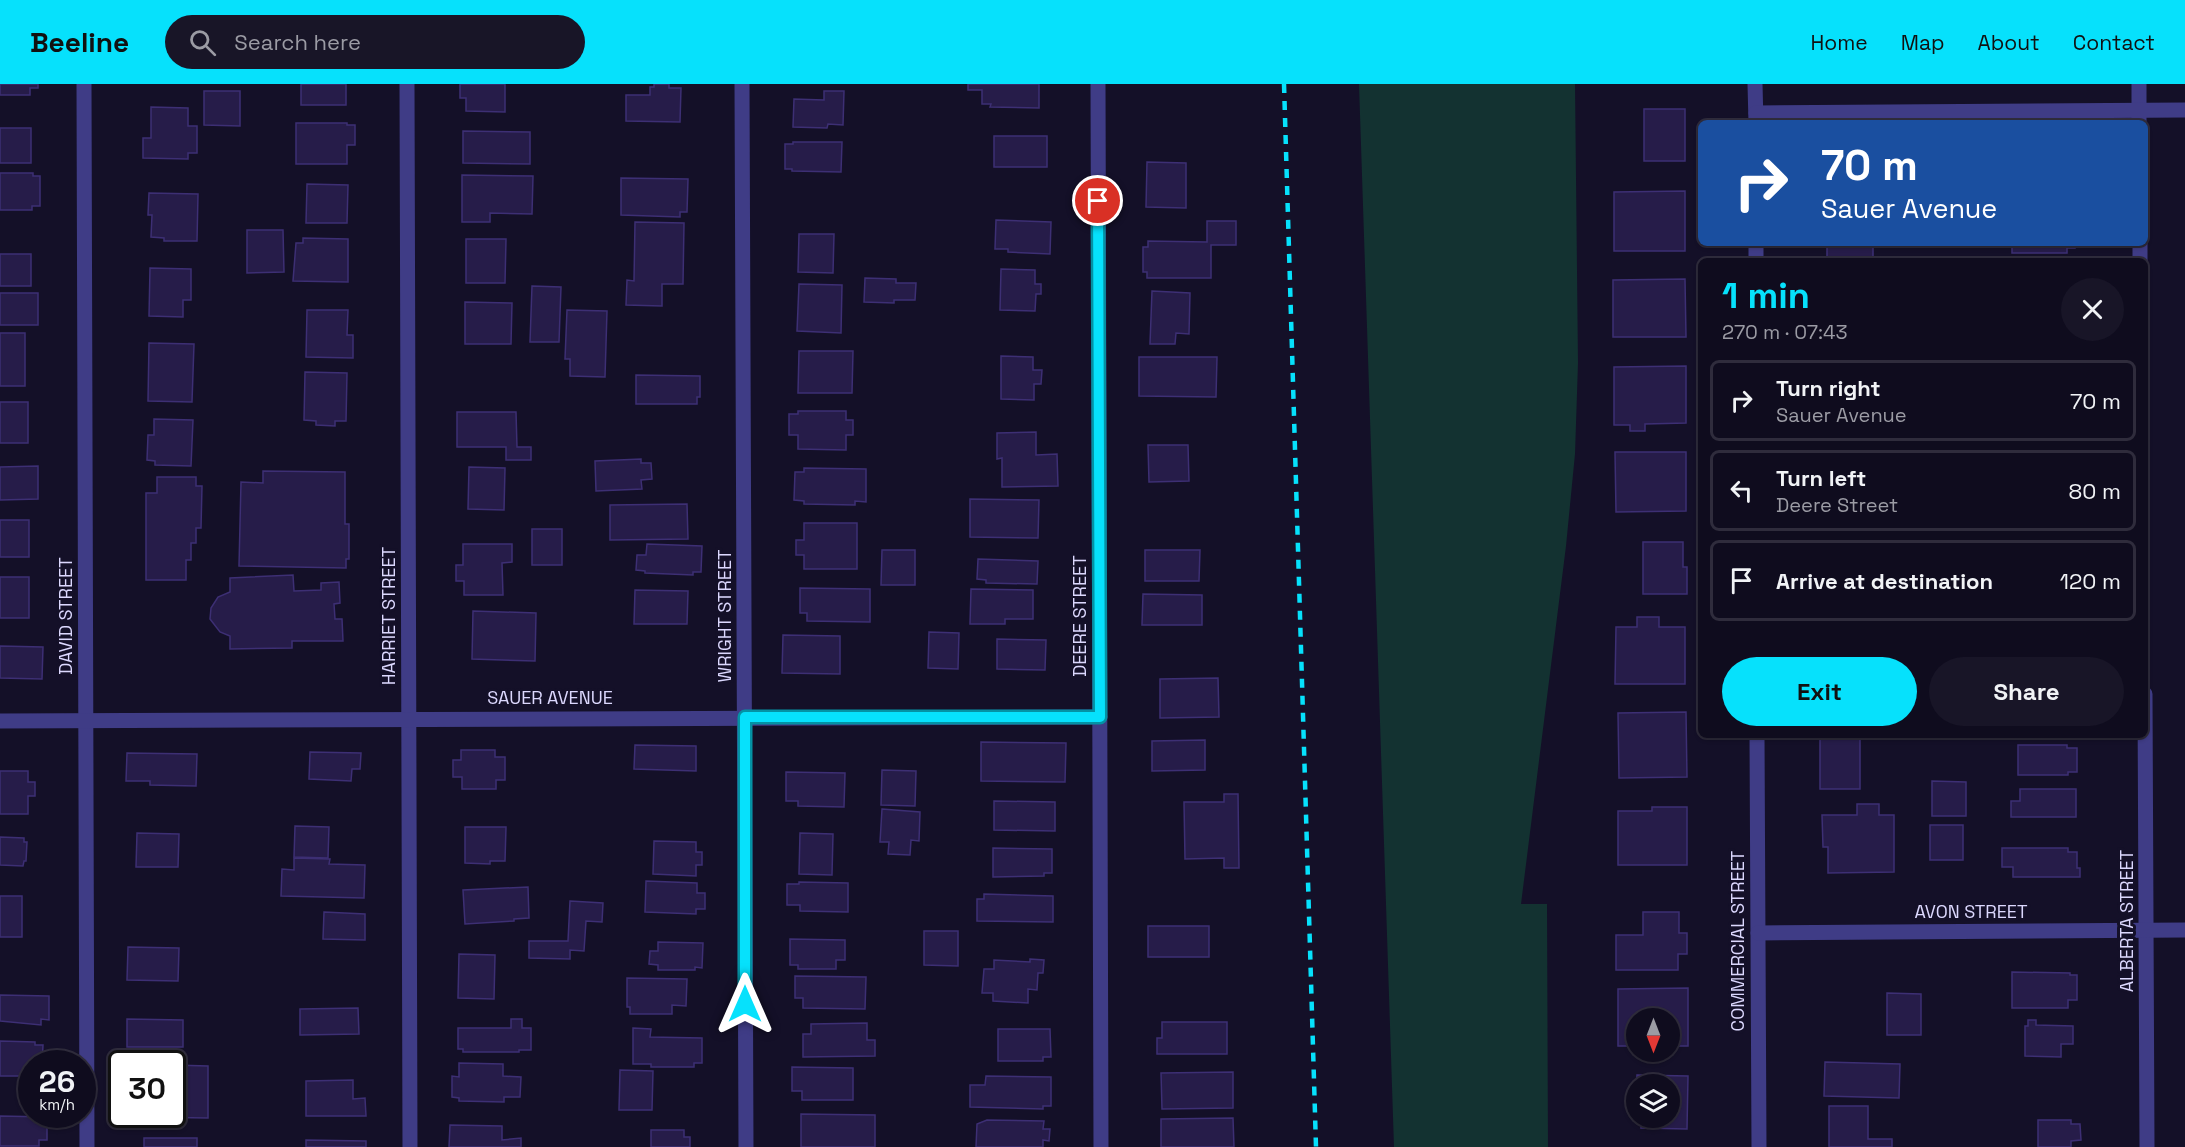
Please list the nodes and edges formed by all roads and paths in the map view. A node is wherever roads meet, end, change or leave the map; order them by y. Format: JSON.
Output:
{"nodes":[{"id":1,"x":84,"y":84,"type":"edge"},
{"id":2,"x":407,"y":84,"type":"edge"},
{"id":3,"x":742,"y":84,"type":"edge"},
{"id":4,"x":1098,"y":84,"type":"edge"},
{"id":5,"x":1755,"y":84,"type":"edge"},
{"id":6,"x":2139,"y":84,"type":"edge"},
{"id":7,"x":2185,"y":110,"type":"edge"},
{"id":8,"x":2139,"y":117,"type":"edge"},
{"id":9,"x":1756,"y":118,"type":"edge"},
{"id":10,"x":745,"y":717,"type":"junction"},
{"id":11,"x":1100,"y":717,"type":"junction"},
{"id":12,"x":409,"y":718,"type":"junction"},
{"id":13,"x":86,"y":720,"type":"junction"},
{"id":14,"x":0,"y":721,"type":"edge"},
{"id":15,"x":1757,"y":738,"type":"edge"},
{"id":16,"x":2146,"y":738,"type":"edge"},
{"id":17,"x":2148,"y":930,"type":"junction"},
{"id":18,"x":2185,"y":930,"type":"edge"},
{"id":19,"x":1758,"y":933,"type":"junction"},
{"id":20,"x":87,"y":1147,"type":"edge"},
{"id":21,"x":410,"y":1147,"type":"edge"},
{"id":22,"x":746,"y":1147,"type":"edge"},
{"id":23,"x":1101,"y":1147,"type":"edge"},
{"id":24,"x":1759,"y":1147,"type":"edge"},
{"id":25,"x":2147,"y":1147,"type":"edge"}],
"edges":[{"from":1,"to":13,"type":"street","name":"DAVID STREET"},
{"from":2,"to":12,"type":"street","name":"HARRIET STREET"},
{"from":3,"to":10,"type":"street","name":"WRIGHT STREET"},
{"from":4,"to":11,"type":"street","name":"DEERE STREET"},
{"from":5,"to":9,"type":"street"},
{"from":6,"to":8,"type":"street"},
{"from":7,"to":8,"type":"street"},
{"from":8,"to":9,"type":"street"},
{"from":10,"to":11,"type":"street","name":"SAUER AVENUE"},
{"from":10,"to":12,"type":"street","name":"SAUER AVENUE"},
{"from":10,"to":22,"type":"street","name":"WRIGHT STREET"},
{"from":11,"to":23,"type":"street","name":"DEERE STREET"},
{"from":12,"to":13,"type":"street","name":"SAUER AVENUE"},
{"from":12,"to":21,"type":"street","name":"HARRIET STREET"},
{"from":13,"to":14,"type":"street","name":"SAUER AVENUE"},
{"from":13,"to":20,"type":"street","name":"DAVID STREET"},
{"from":15,"to":19,"type":"street","name":"COMMERCIAL STREET"},
{"from":16,"to":17,"type":"street","name":"ALBERTA STREET"},
{"from":17,"to":18,"type":"street","name":"AVON STREET"},
{"from":17,"to":19,"type":"street","name":"AVON STREET"},
{"from":17,"to":25,"type":"street","name":"ALBERTA STREET"},
{"from":19,"to":24,"type":"street","name":"COMMERCIAL STREET"}]}
